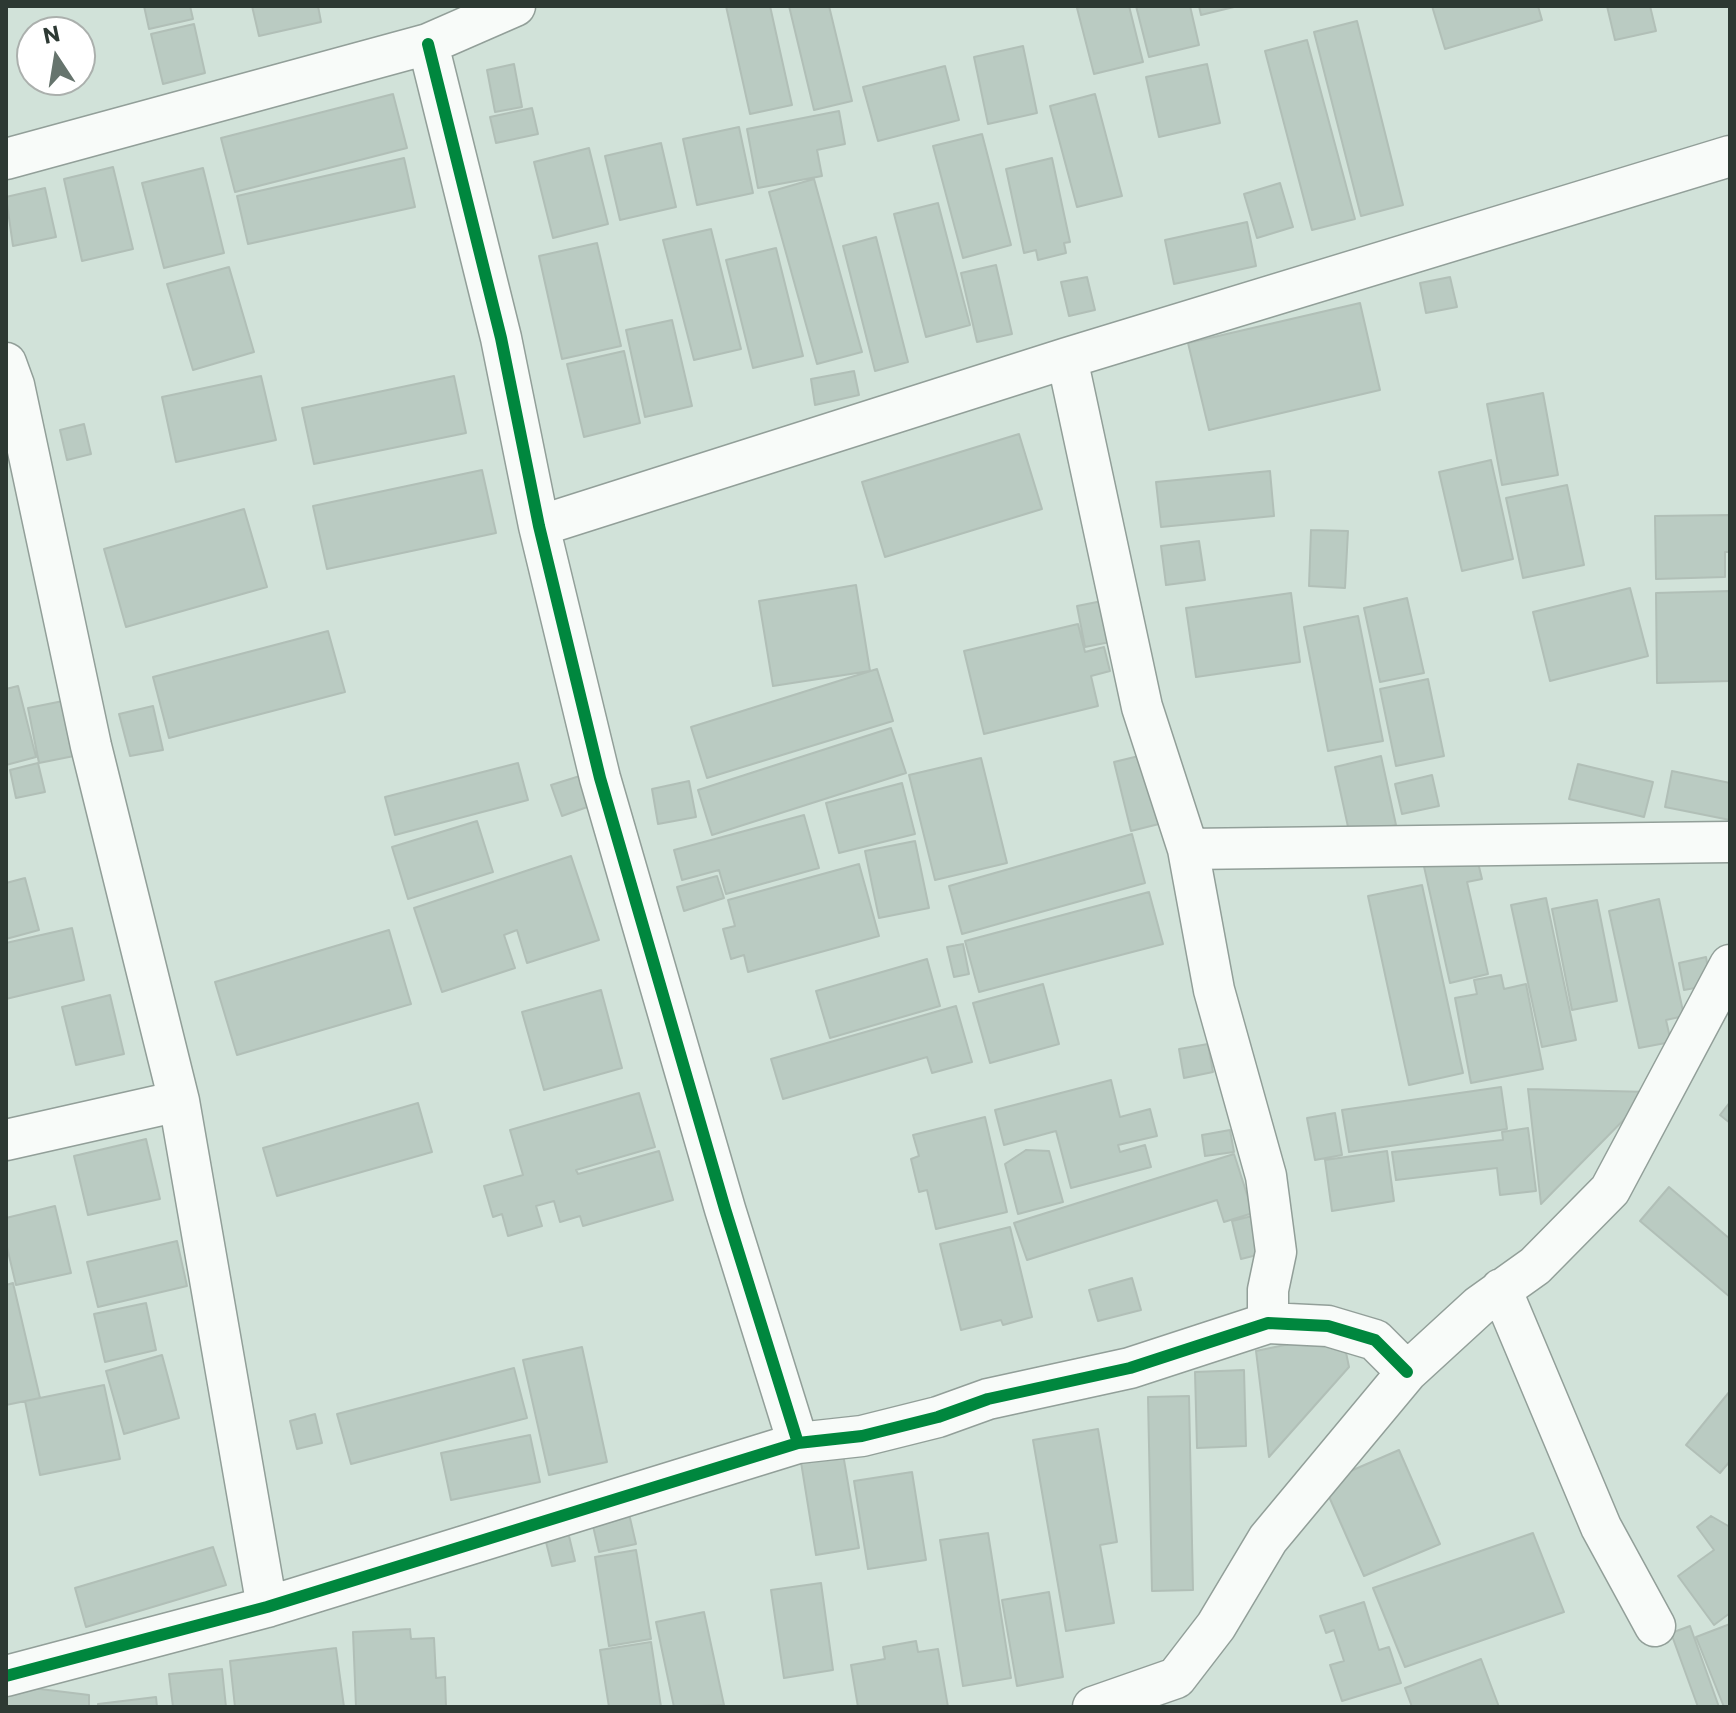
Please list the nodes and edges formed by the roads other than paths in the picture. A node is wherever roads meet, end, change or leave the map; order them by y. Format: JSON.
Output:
{"nodes":[{"id":1,"x":515,"y":6,"type":"edge"},
{"id":2,"x":428,"y":44,"type":"junction"},
{"id":3,"x":1730,"y":156,"type":"edge"},
{"id":4,"x":6,"y":159,"type":"edge"},
{"id":5,"x":1067,"y":358,"type":"junction"},
{"id":6,"x":6,"y":363,"type":"edge"},
{"id":7,"x":539,"y":526,"type":"junction"},
{"id":8,"x":1730,"y":842,"type":"edge"},
{"id":9,"x":1188,"y":849,"type":"junction"},
{"id":10,"x":1730,"y":965,"type":"edge"},
{"id":11,"x":179,"y":1101,"type":"junction"},
{"id":12,"x":6,"y":1140,"type":"edge"},
{"id":13,"x":1501,"y":1289,"type":"junction"},
{"id":14,"x":1268,"y":1323,"type":"junction"},
{"id":15,"x":1407,"y":1372,"type":"junction"},
{"id":16,"x":798,"y":1443,"type":"junction"},
{"id":17,"x":267,"y":1607,"type":"junction"},
{"id":18,"x":1655,"y":1626,"type":"dead end"},
{"id":19,"x":6,"y":1676,"type":"edge"},
{"id":20,"x":1178,"y":1692,"type":"edge"},
{"id":21,"x":1093,"y":1707,"type":"edge"}],
"edges":[{"from":1,"to":2,"type":"street"},
{"from":2,"to":4,"type":"street"},
{"from":2,"to":7,"type":"street"},
{"from":3,"to":5,"type":"street"},
{"from":5,"to":7,"type":"street"},
{"from":5,"to":9,"type":"street"},
{"from":6,"to":11,"type":"street"},
{"from":7,"to":16,"type":"street"},
{"from":8,"to":9,"type":"street"},
{"from":9,"to":14,"type":"street"},
{"from":10,"to":13,"type":"street"},
{"from":11,"to":12,"type":"street"},
{"from":11,"to":17,"type":"street"},
{"from":13,"to":15,"type":"street"},
{"from":13,"to":18,"type":"street"},
{"from":14,"to":15,"type":"street"},
{"from":14,"to":16,"type":"street"},
{"from":15,"to":20,"type":"street"},
{"from":16,"to":17,"type":"street"},
{"from":17,"to":19,"type":"street"},
{"from":20,"to":21,"type":"street"}]}
